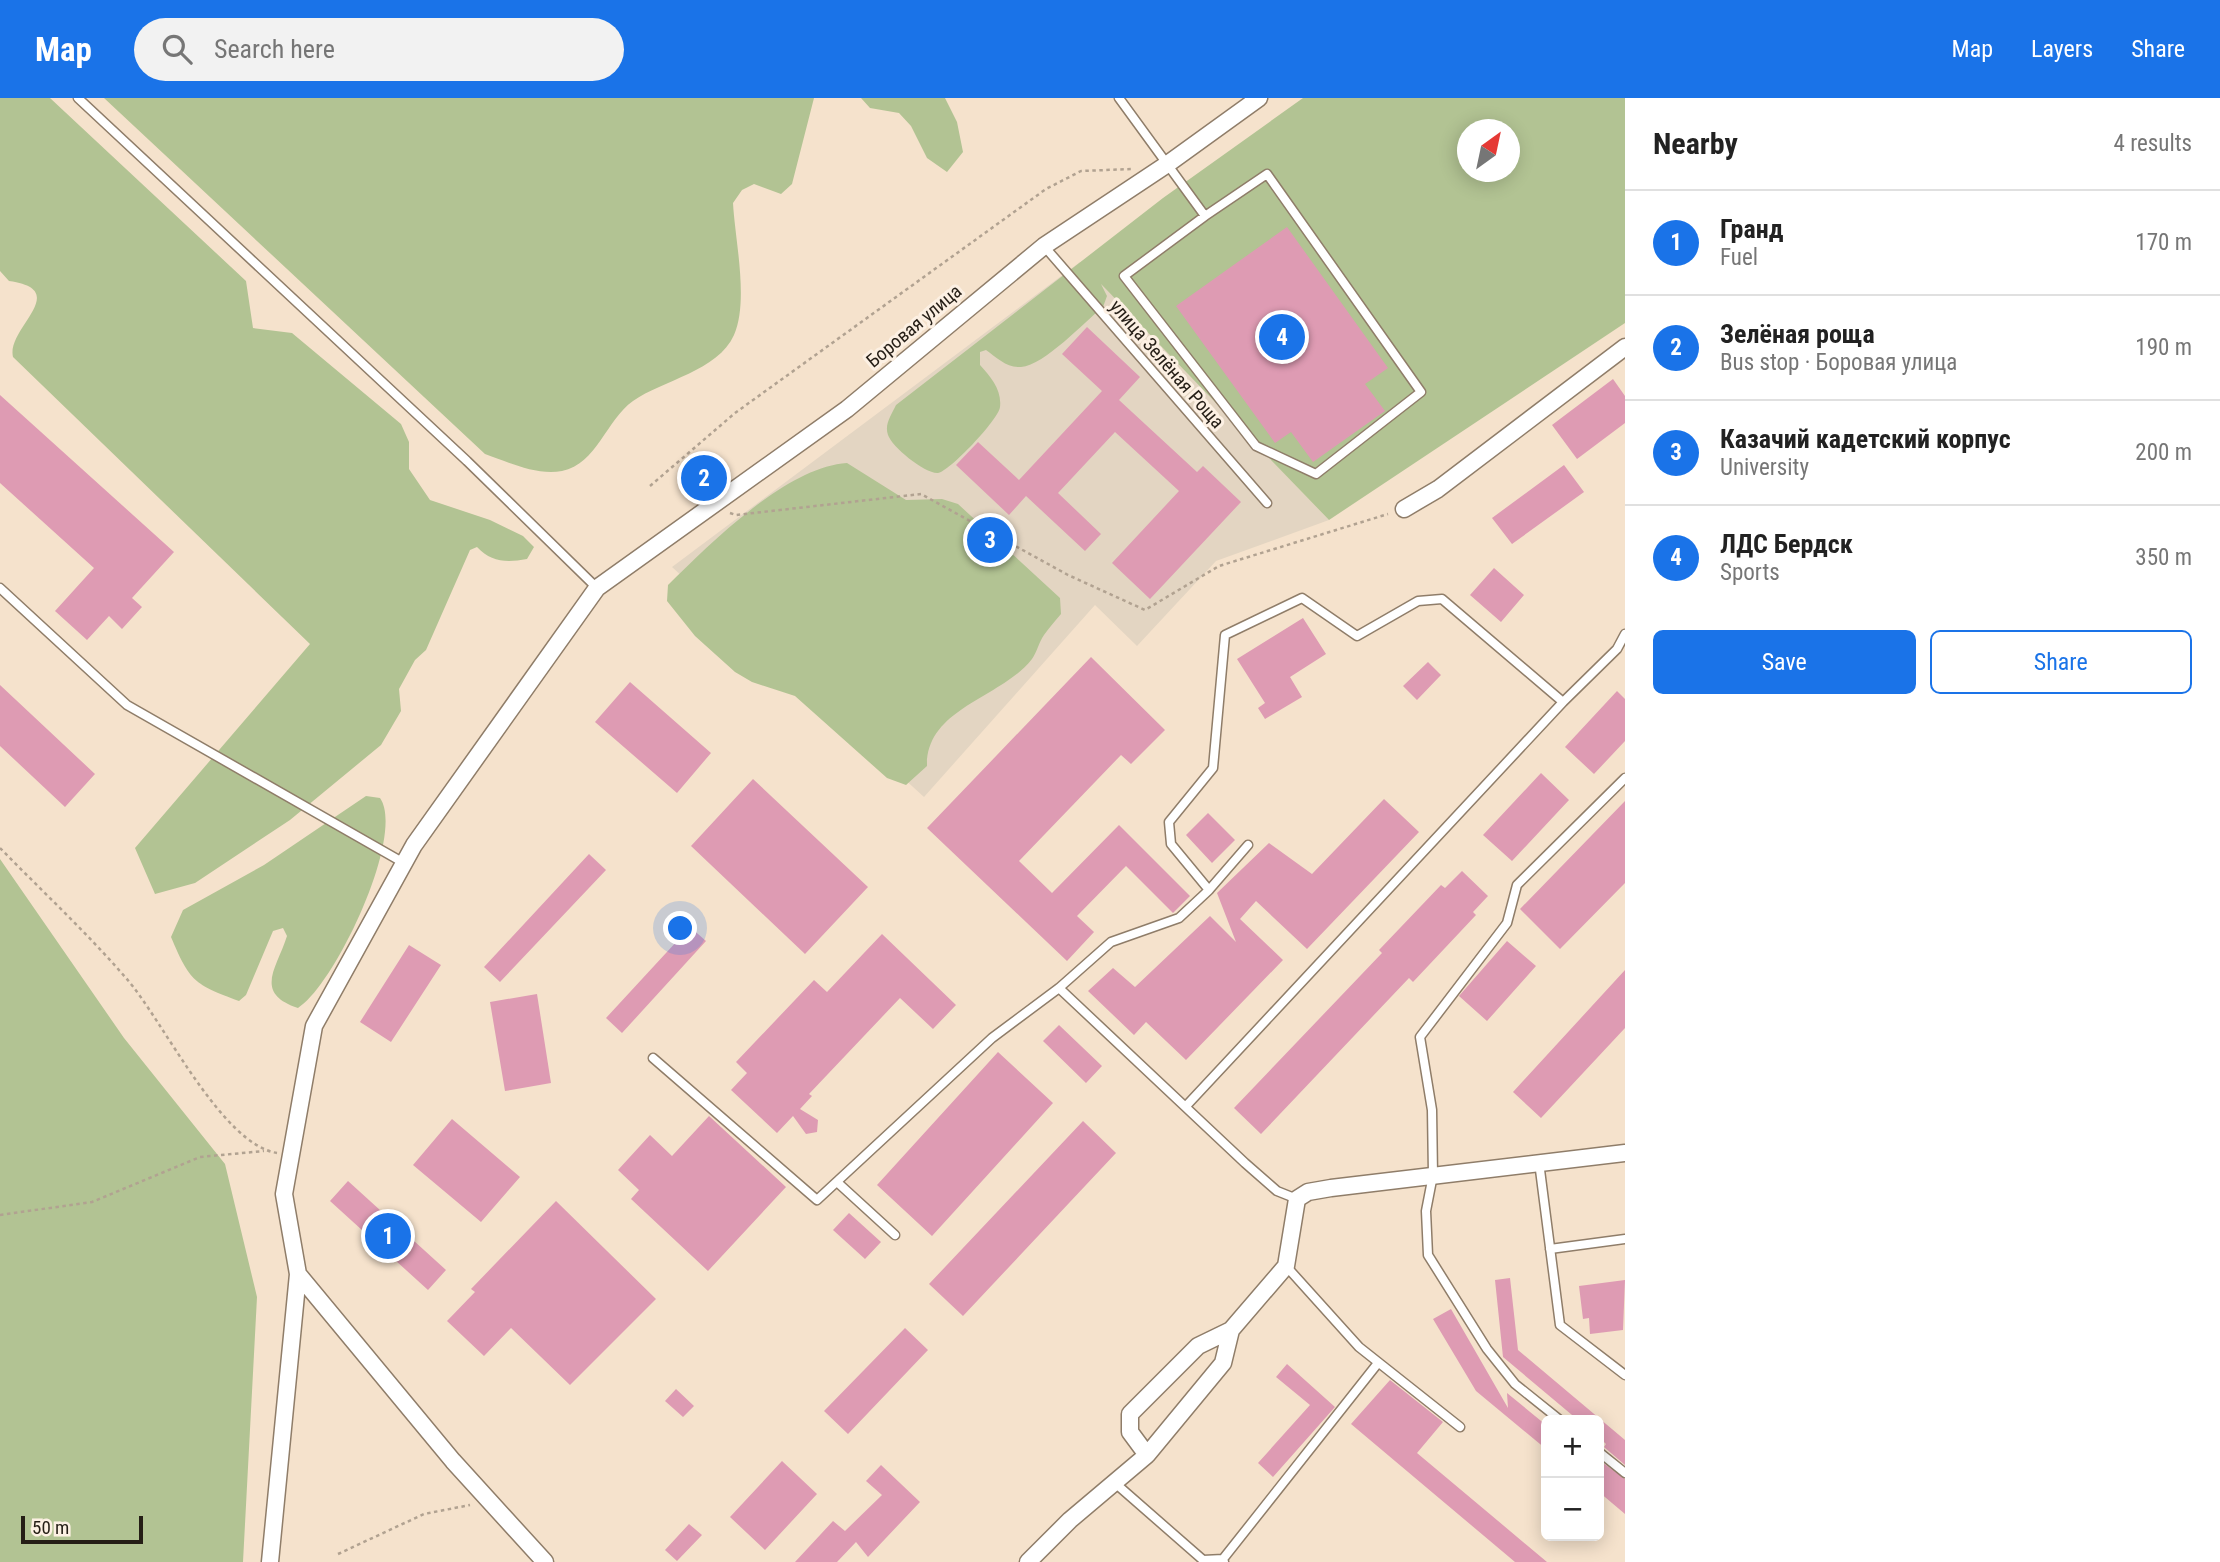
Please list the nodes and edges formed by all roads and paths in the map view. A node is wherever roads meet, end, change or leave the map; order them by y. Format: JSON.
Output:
{"nodes":[{"id":1,"x":78,"y":98,"type":"edge"},
{"id":2,"x":1119,"y":98,"type":"edge"},
{"id":3,"x":1259,"y":98,"type":"edge"},
{"id":4,"x":1169,"y":163,"type":"junction"},
{"id":5,"x":1132,"y":169,"type":"dead end"},
{"id":6,"x":1205,"y":216,"type":"junction"},
{"id":7,"x":1044,"y":246,"type":"junction"},
{"id":8,"x":1625,"y":346,"type":"edge"},
{"id":9,"x":650,"y":486,"type":"dead end"},
{"id":10,"x":1267,"y":503,"type":"dead end"},
{"id":11,"x":711,"y":505,"type":"junction"},
{"id":12,"x":1404,"y":509,"type":"joint"},
{"id":13,"x":0,"y":588,"type":"edge"},
{"id":14,"x":597,"y":588,"type":"junction"},
{"id":15,"x":1625,"y":634,"type":"edge"},
{"id":16,"x":1563,"y":702,"type":"junction"},
{"id":17,"x":1625,"y":778,"type":"edge"},
{"id":18,"x":1248,"y":845,"type":"dead end"},
{"id":19,"x":0,"y":848,"type":"edge"},
{"id":20,"x":404,"y":863,"type":"junction"},
{"id":21,"x":1209,"y":890,"type":"junction"},
{"id":22,"x":1059,"y":988,"type":"junction"},
{"id":23,"x":653,"y":1058,"type":"dead end"},
{"id":24,"x":1186,"y":1105,"type":"junction"},
{"id":25,"x":264,"y":1151,"type":"junction"},
{"id":26,"x":1625,"y":1153,"type":"edge"},
{"id":27,"x":291,"y":1157,"type":"junction"},
{"id":28,"x":1539,"y":1163,"type":"junction"},
{"id":29,"x":1433,"y":1175,"type":"junction"},
{"id":30,"x":837,"y":1182,"type":"junction"},
{"id":31,"x":1297,"y":1199,"type":"junction"},
{"id":32,"x":0,"y":1215,"type":"edge"},
{"id":33,"x":895,"y":1235,"type":"dead end"},
{"id":34,"x":1625,"y":1239,"type":"edge"},
{"id":35,"x":1550,"y":1249,"type":"junction"},
{"id":36,"x":1286,"y":1266,"type":"junction"},
{"id":37,"x":298,"y":1274,"type":"junction"},
{"id":38,"x":1231,"y":1329,"type":"junction"},
{"id":39,"x":1378,"y":1363,"type":"junction"},
{"id":40,"x":1625,"y":1375,"type":"edge"},
{"id":41,"x":1554,"y":1415,"type":"edge"},
{"id":42,"x":1460,"y":1427,"type":"dead end"},
{"id":43,"x":1147,"y":1455,"type":"junction"},
{"id":44,"x":1604,"y":1456,"type":"edge"},
{"id":45,"x":1625,"y":1473,"type":"edge"},
{"id":46,"x":1115,"y":1483,"type":"junction"},
{"id":47,"x":493,"y":1504,"type":"junction"},
{"id":48,"x":338,"y":1554,"type":"dead end"},
{"id":49,"x":1224,"y":1561,"type":"edge"},
{"id":50,"x":270,"y":1562,"type":"edge"},
{"id":51,"x":545,"y":1562,"type":"edge"},
{"id":52,"x":1028,"y":1562,"type":"edge"}],
"edges":[{"from":1,"to":14,"type":"lane"},
{"from":2,"to":4,"type":"lane"},
{"from":3,"to":4,"type":"street","name":"Боровая улица"},
{"from":4,"to":6,"type":"lane"},
{"from":4,"to":7,"type":"street","name":"Боровая улица"},
{"from":5,"to":9,"type":"path"},
{"from":6,"to":6,"type":"lane"},
{"from":7,"to":10,"type":"lane","name":"улица Зелёная Роща"},
{"from":7,"to":11,"type":"street","name":"Боровая улица"},
{"from":8,"to":12,"type":"street"},
{"from":11,"to":12,"type":"path"},
{"from":11,"to":14,"type":"street","name":"Боровая улица"},
{"from":13,"to":20,"type":"lane"},
{"from":14,"to":20,"type":"street","name":"Боровая улица"},
{"from":15,"to":16,"type":"lane"},
{"from":16,"to":21,"type":"lane"},
{"from":16,"to":24,"type":"lane"},
{"from":17,"to":29,"type":"lane"},
{"from":18,"to":21,"type":"lane"},
{"from":19,"to":25,"type":"path"},
{"from":20,"to":27,"type":"street","name":"Боровая улица"},
{"from":21,"to":22,"type":"lane"},
{"from":22,"to":24,"type":"lane"},
{"from":22,"to":30,"type":"lane"},
{"from":23,"to":30,"type":"lane"},
{"from":24,"to":31,"type":"lane"},
{"from":25,"to":27,"type":"path"},
{"from":25,"to":32,"type":"path"},
{"from":26,"to":28,"type":"street"},
{"from":27,"to":37,"type":"street","name":"Боровая улица"},
{"from":28,"to":29,"type":"street"},
{"from":28,"to":35,"type":"lane"},
{"from":29,"to":31,"type":"street"},
{"from":29,"to":41,"type":"lane"},
{"from":30,"to":33,"type":"lane"},
{"from":31,"to":36,"type":"street"},
{"from":34,"to":35,"type":"lane"},
{"from":35,"to":40,"type":"lane"},
{"from":36,"to":38,"type":"street"},
{"from":36,"to":39,"type":"lane"},
{"from":37,"to":47,"type":"street"},
{"from":37,"to":50,"type":"street"},
{"from":38,"to":43,"type":"street"},
{"from":38,"to":43,"type":"street"},
{"from":39,"to":42,"type":"lane"},
{"from":39,"to":49,"type":"lane"},
{"from":43,"to":46,"type":"street"},
{"from":44,"to":45,"type":"lane"},
{"from":46,"to":49,"type":"lane"},
{"from":46,"to":52,"type":"street"},
{"from":47,"to":48,"type":"path"},
{"from":47,"to":51,"type":"street"}]}
